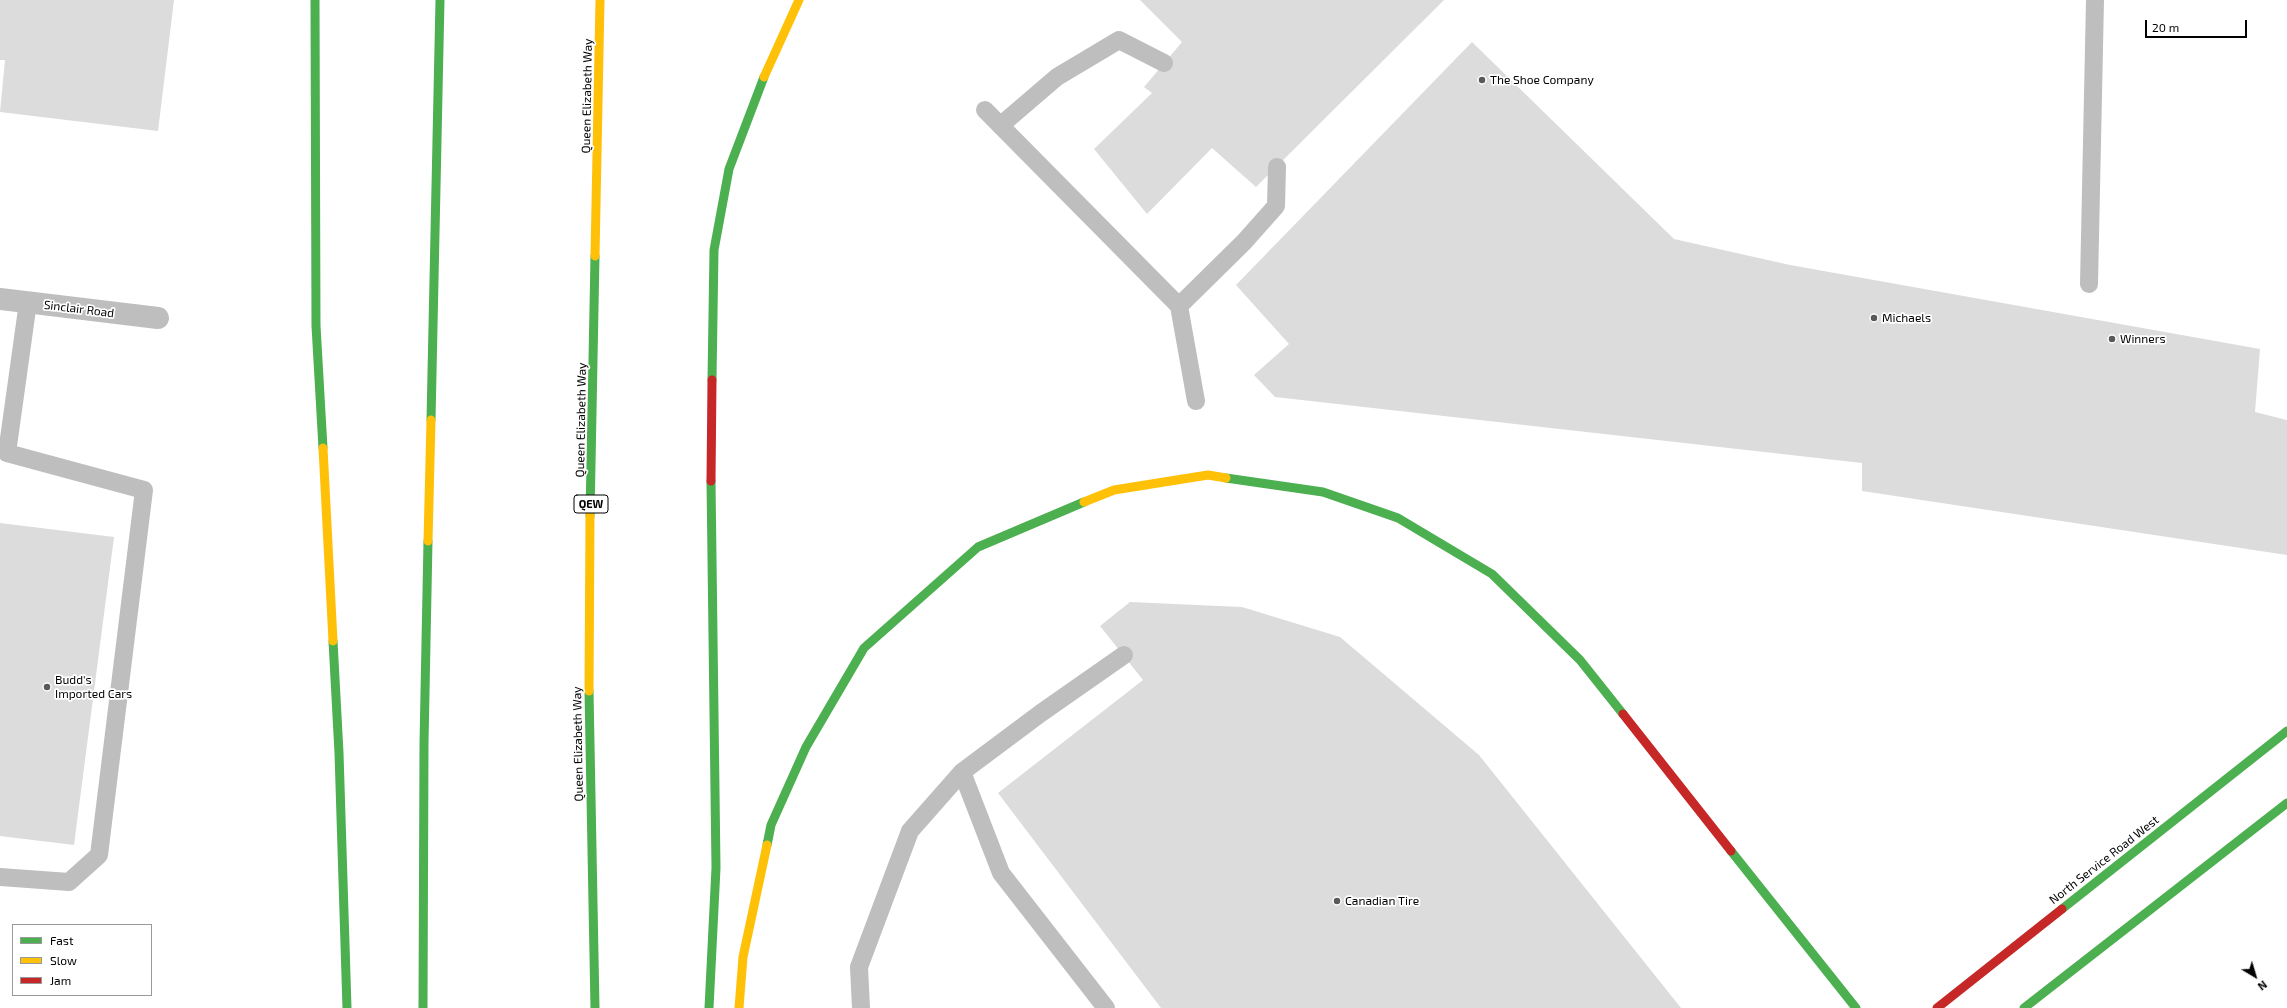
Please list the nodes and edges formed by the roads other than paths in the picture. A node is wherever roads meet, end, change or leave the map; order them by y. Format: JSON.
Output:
{"nodes":[{"id":1,"x":315,"y":0,"type":"edge"},
{"id":2,"x":440,"y":0,"type":"edge"},
{"id":3,"x":600,"y":0,"type":"edge"},
{"id":4,"x":799,"y":0,"type":"edge"},
{"id":5,"x":2095,"y":0,"type":"edge"},
{"id":6,"x":1164,"y":63,"type":"dead end"},
{"id":7,"x":985,"y":110,"type":"dead end"},
{"id":8,"x":1000,"y":125,"type":"junction"},
{"id":9,"x":1277,"y":167,"type":"dead end"},
{"id":10,"x":2089,"y":284,"type":"dead end"},
{"id":11,"x":0,"y":299,"type":"edge"},
{"id":12,"x":28,"y":302,"type":"junction"},
{"id":13,"x":1178,"y":306,"type":"junction"},
{"id":14,"x":158,"y":318,"type":"dead end"},
{"id":15,"x":1196,"y":401,"type":"dead end"},
{"id":16,"x":4,"y":453,"type":"edge"},
{"id":17,"x":1124,"y":656,"type":"dead end"},
{"id":18,"x":2287,"y":731,"type":"edge"},
{"id":19,"x":962,"y":772,"type":"junction"},
{"id":20,"x":2287,"y":803,"type":"edge"},
{"id":21,"x":0,"y":877,"type":"edge"},
{"id":22,"x":347,"y":1008,"type":"edge"},
{"id":23,"x":423,"y":1008,"type":"edge"},
{"id":24,"x":595,"y":1008,"type":"edge"},
{"id":25,"x":709,"y":1008,"type":"edge"},
{"id":26,"x":739,"y":1008,"type":"edge"},
{"id":27,"x":860,"y":1008,"type":"edge"},
{"id":28,"x":1106,"y":1008,"type":"edge"},
{"id":29,"x":1856,"y":1008,"type":"edge"},
{"id":30,"x":1937,"y":1008,"type":"edge"},
{"id":31,"x":2024,"y":1008,"type":"edge"}],
"edges":[{"from":1,"to":22,"type":"main road"},
{"from":2,"to":23,"type":"main road"},
{"from":3,"to":24,"type":"main road","name":"Queen Elizabeth Way","number":"QEW"},
{"from":4,"to":25,"type":"main road"},
{"from":5,"to":10,"type":"lane"},
{"from":6,"to":8,"type":"lane"},
{"from":7,"to":8,"type":"lane"},
{"from":8,"to":13,"type":"lane"},
{"from":9,"to":13,"type":"lane"},
{"from":11,"to":12,"type":"street","name":"Sinclair Road"},
{"from":12,"to":14,"type":"street","name":"Sinclair Road"},
{"from":12,"to":16,"type":"lane"},
{"from":13,"to":15,"type":"lane"},
{"from":16,"to":21,"type":"lane"},
{"from":17,"to":19,"type":"lane"},
{"from":18,"to":30,"type":"main road","name":"North Service Road West"},
{"from":19,"to":27,"type":"lane"},
{"from":19,"to":28,"type":"lane"},
{"from":20,"to":31,"type":"main road"},
{"from":26,"to":29,"type":"main road"}]}
